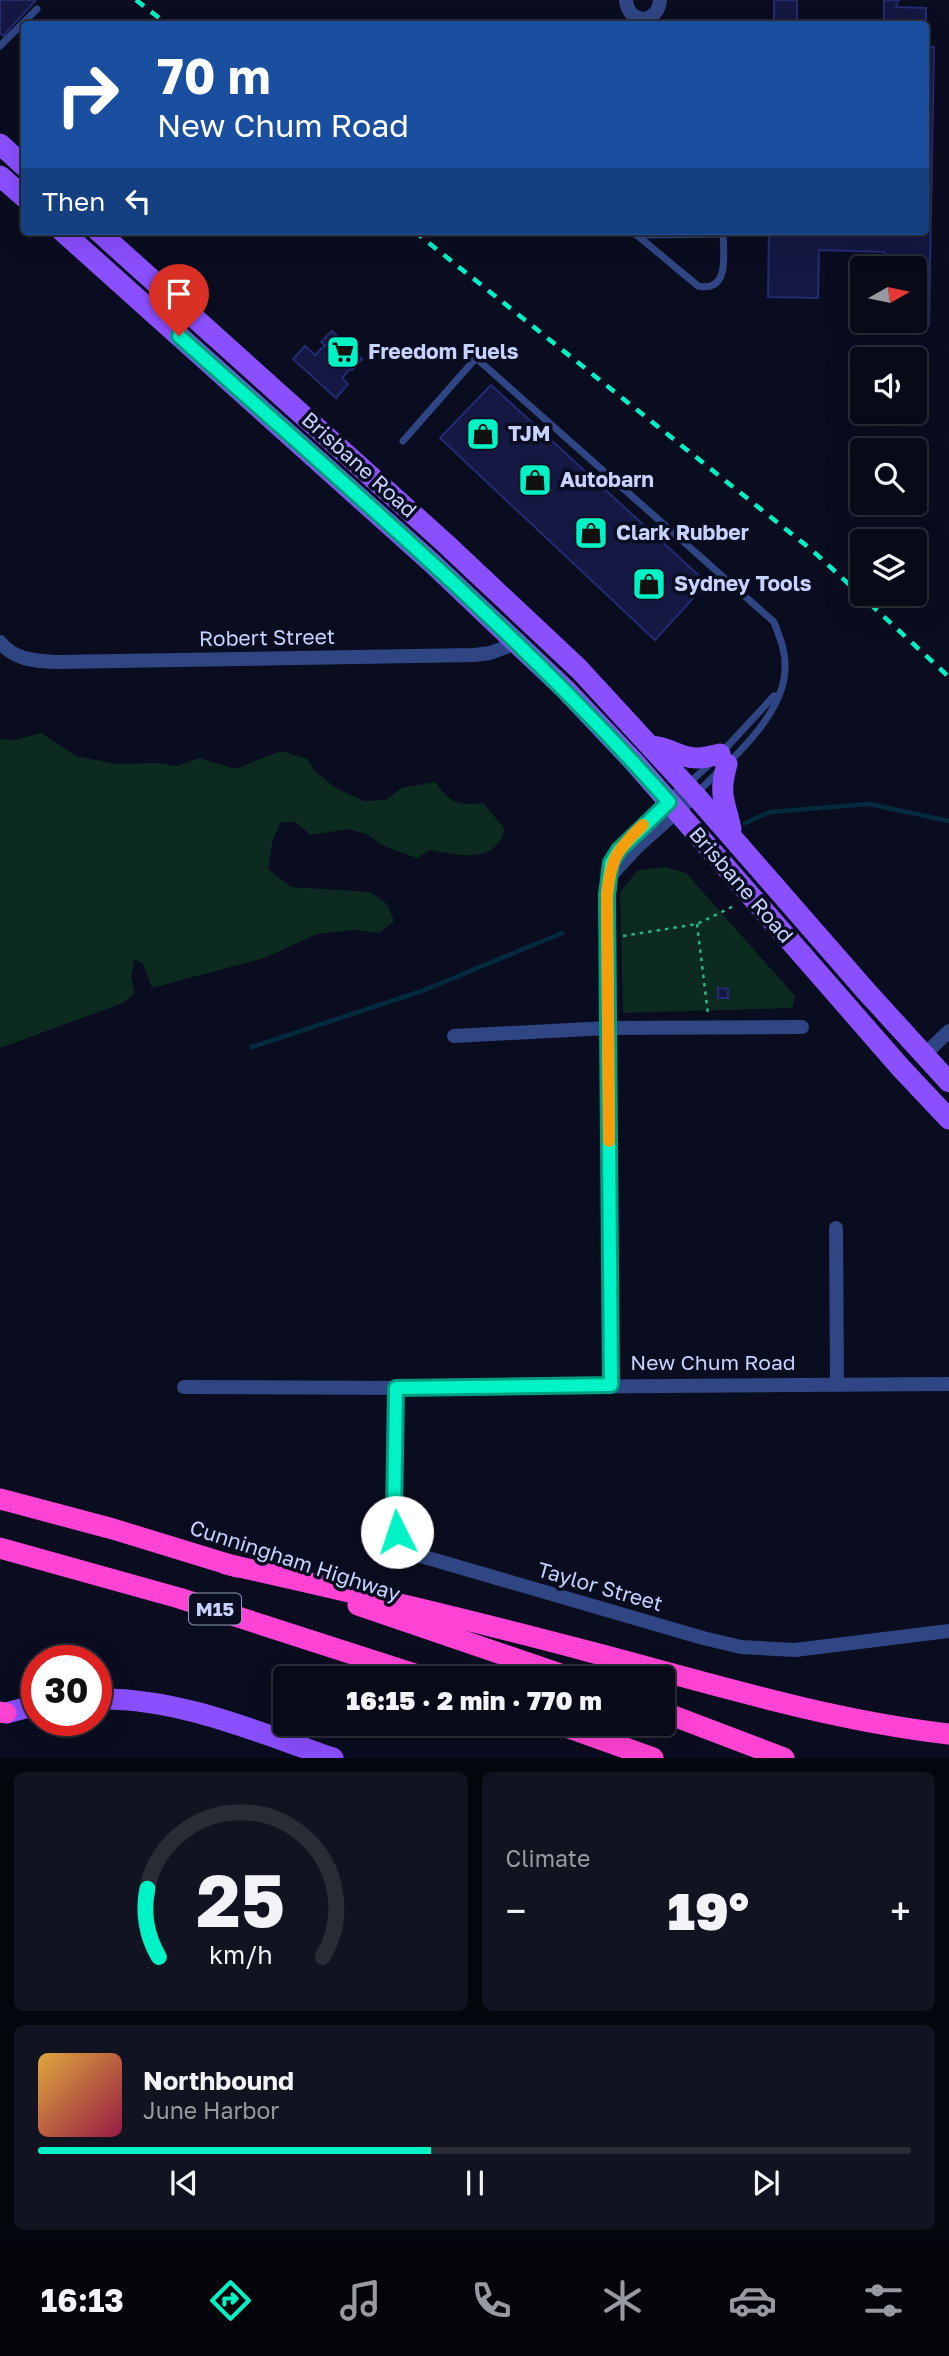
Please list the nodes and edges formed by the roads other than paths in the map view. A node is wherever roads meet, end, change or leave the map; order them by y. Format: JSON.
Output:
{"nodes":[{"id":1,"x":626,"y":0,"type":"edge"},
{"id":2,"x":660,"y":0,"type":"edge"},
{"id":3,"x":37,"y":9,"type":"dead end"},
{"id":4,"x":25,"y":21,"type":"edge"},
{"id":5,"x":641,"y":21,"type":"edge"},
{"id":6,"x":644,"y":21,"type":"edge"},
{"id":7,"x":21,"y":25,"type":"edge"},
{"id":8,"x":0,"y":46,"type":"edge"},
{"id":9,"x":0,"y":144,"type":"edge"},
{"id":10,"x":21,"y":163,"type":"edge"},
{"id":11,"x":0,"y":176,"type":"edge"},
{"id":12,"x":21,"y":194,"type":"edge"},
{"id":13,"x":66,"y":235,"type":"edge"},
{"id":14,"x":101,"y":235,"type":"edge"},
{"id":15,"x":637,"y":235,"type":"edge"},
{"id":16,"x":723,"y":235,"type":"edge"},
{"id":17,"x":403,"y":441,"type":"dead end"},
{"id":18,"x":0,"y":642,"type":"edge"},
{"id":19,"x":517,"y":643,"type":"junction"},
{"id":20,"x":782,"y":687,"type":"junction"},
{"id":21,"x":651,"y":746,"type":"junction"},
{"id":22,"x":723,"y":759,"type":"junction"},
{"id":23,"x":691,"y":790,"type":"junction"},
{"id":24,"x":673,"y":807,"type":"junction"},
{"id":25,"x":733,"y":838,"type":"junction"},
{"id":26,"x":802,"y":1027,"type":"dead end"},
{"id":27,"x":608,"y":1028,"type":"junction"},
{"id":28,"x":949,"y":1031,"type":"edge"},
{"id":29,"x":454,"y":1036,"type":"dead end"},
{"id":30,"x":924,"y":1055,"type":"junction"},
{"id":31,"x":949,"y":1082,"type":"edge"},
{"id":32,"x":949,"y":1119,"type":"edge"},
{"id":33,"x":836,"y":1228,"type":"dead end"},
{"id":34,"x":836,"y":1384,"type":"junction"},
{"id":35,"x":949,"y":1384,"type":"edge"},
{"id":36,"x":611,"y":1385,"type":"junction"},
{"id":37,"x":184,"y":1387,"type":"dead end"},
{"id":38,"x":396,"y":1388,"type":"junction"},
{"id":39,"x":0,"y":1499,"type":"edge"},
{"id":40,"x":0,"y":1548,"type":"edge"},
{"id":41,"x":226,"y":1564,"type":"junction"},
{"id":42,"x":949,"y":1631,"type":"edge"},
{"id":43,"x":390,"y":1666,"type":"edge"},
{"id":44,"x":537,"y":1666,"type":"edge"},
{"id":45,"x":112,"y":1700,"type":"edge"},
{"id":46,"x":21,"y":1709,"type":"edge"},
{"id":47,"x":2,"y":1714,"type":"edge"},
{"id":48,"x":675,"y":1717,"type":"edge"},
{"id":49,"x":949,"y":1734,"type":"edge"},
{"id":50,"x":592,"y":1736,"type":"edge"},
{"id":51,"x":333,"y":1758,"type":"edge"},
{"id":52,"x":653,"y":1758,"type":"edge"},
{"id":53,"x":784,"y":1758,"type":"edge"}],
"edges":[{"from":1,"to":5,"type":"street"},
{"from":2,"to":6,"type":"street"},
{"from":3,"to":4,"type":"lane"},
{"from":7,"to":8,"type":"lane"},
{"from":9,"to":10,"type":"main road"},
{"from":11,"to":12,"type":"main road"},
{"from":13,"to":19,"type":"main road","name":"Brisbane Road"},
{"from":14,"to":21,"type":"main road","name":"Brisbane Road"},
{"from":15,"to":16,"type":"lane"},
{"from":17,"to":20,"type":"lane"},
{"from":18,"to":19,"type":"street","name":"Robert Street"},
{"from":19,"to":24,"type":"main road","name":"Brisbane Road"},
{"from":20,"to":22,"type":"lane"},
{"from":20,"to":22,"type":"lane"},
{"from":21,"to":22,"type":"main road"},
{"from":21,"to":23,"type":"main road","name":"Brisbane Road"},
{"from":22,"to":23,"type":"lane"},
{"from":22,"to":23,"type":"lane"},
{"from":22,"to":25,"type":"main road"},
{"from":23,"to":24,"type":"street"},
{"from":23,"to":25,"type":"main road","name":"Brisbane Road"},
{"from":24,"to":27,"type":"street"},
{"from":24,"to":32,"type":"main road","name":"Brisbane Road"},
{"from":25,"to":30,"type":"main road","name":"Brisbane Road"},
{"from":26,"to":27,"type":"street"},
{"from":27,"to":29,"type":"street"},
{"from":27,"to":36,"type":"street"},
{"from":28,"to":30,"type":"street"},
{"from":30,"to":31,"type":"main road","name":"Brisbane Road"},
{"from":33,"to":34,"type":"street"},
{"from":34,"to":35,"type":"street","name":"New Chum Road"},
{"from":34,"to":36,"type":"street","name":"New Chum Road"},
{"from":36,"to":38,"type":"street","name":"New Chum Road"},
{"from":37,"to":38,"type":"street","name":"New Chum Road"},
{"from":38,"to":42,"type":"street","name":"Taylor Street"},
{"from":39,"to":41,"type":"highway","name":"Cunningham Highway","number":"M15"},
{"from":40,"to":43,"type":"highway","number":"M15"},
{"from":41,"to":44,"type":"highway","name":"Cunningham Highway","number":"M15"},
{"from":41,"to":49,"type":"highway"},
{"from":45,"to":51,"type":"main road"},
{"from":46,"to":47,"type":"main road"},
{"from":48,"to":53,"type":"highway"},
{"from":50,"to":52,"type":"highway"}]}
